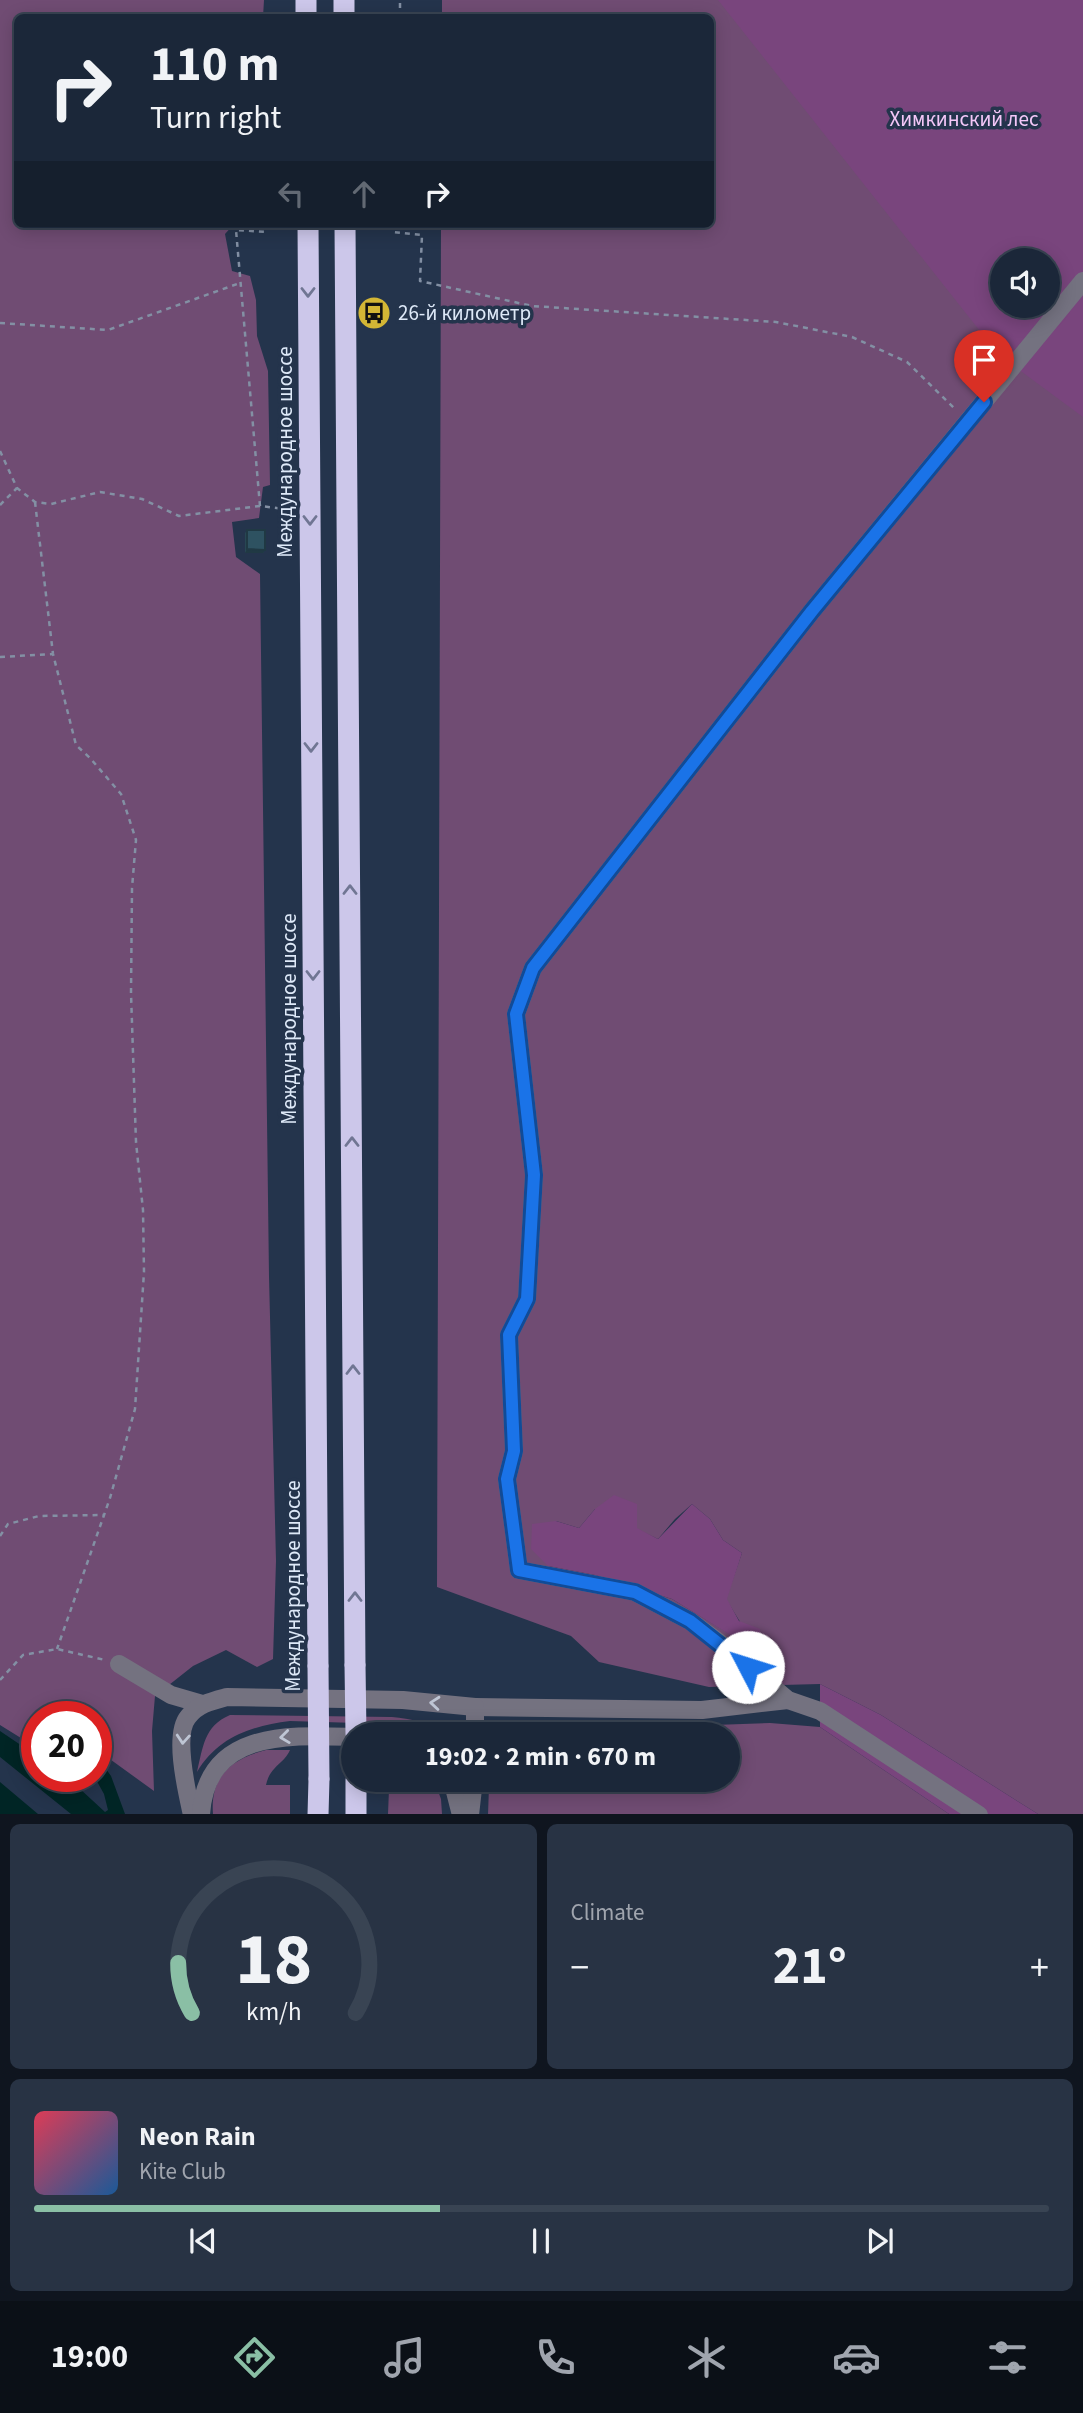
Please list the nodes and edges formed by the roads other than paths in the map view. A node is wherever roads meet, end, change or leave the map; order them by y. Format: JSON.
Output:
{"nodes":[{"id":1,"x":308,"y":228,"type":"edge"},
{"id":2,"x":345,"y":228,"type":"edge"},
{"id":3,"x":1083,"y":281,"type":"edge"},
{"id":4,"x":118,"y":1664,"type":"road end"},
{"id":5,"x":788,"y":1700,"type":"junction"},
{"id":6,"x":202,"y":1704,"type":"junction"},
{"id":7,"x":475,"y":1707,"type":"junction"},
{"id":8,"x":355,"y":1722,"type":"edge"},
{"id":9,"x":475,"y":1722,"type":"edge"},
{"id":10,"x":341,"y":1736,"type":"edge"},
{"id":11,"x":356,"y":1792,"type":"edge"},
{"id":12,"x":455,"y":1792,"type":"edge"},
{"id":13,"x":473,"y":1792,"type":"edge"},
{"id":14,"x":192,"y":1814,"type":"edge"},
{"id":15,"x":201,"y":1814,"type":"edge"},
{"id":16,"x":318,"y":1814,"type":"edge"},
{"id":17,"x":356,"y":1814,"type":"edge"},
{"id":18,"x":461,"y":1814,"type":"edge"},
{"id":19,"x":470,"y":1814,"type":"edge"},
{"id":20,"x":977,"y":1814,"type":"edge"}],
"edges":[{"from":1,"to":16,"type":"highway","name":"Международное шоссе","one_way":true,"bridge":true},
{"from":8,"to":2,"type":"highway","one_way":true,"bridge":true},
{"from":3,"to":5,"type":"street"},
{"from":4,"to":6,"type":"street"},
{"from":5,"to":7,"type":"street"},
{"from":5,"to":20,"type":"street"},
{"from":7,"to":6,"type":"street","one_way":true},
{"from":6,"to":14,"type":"street","one_way":true},
{"from":7,"to":9,"type":"street"},
{"from":10,"to":15,"type":"street","one_way":true},
{"from":11,"to":17,"type":"highway"},
{"from":12,"to":18,"type":"street"},
{"from":13,"to":19,"type":"street"}]}
